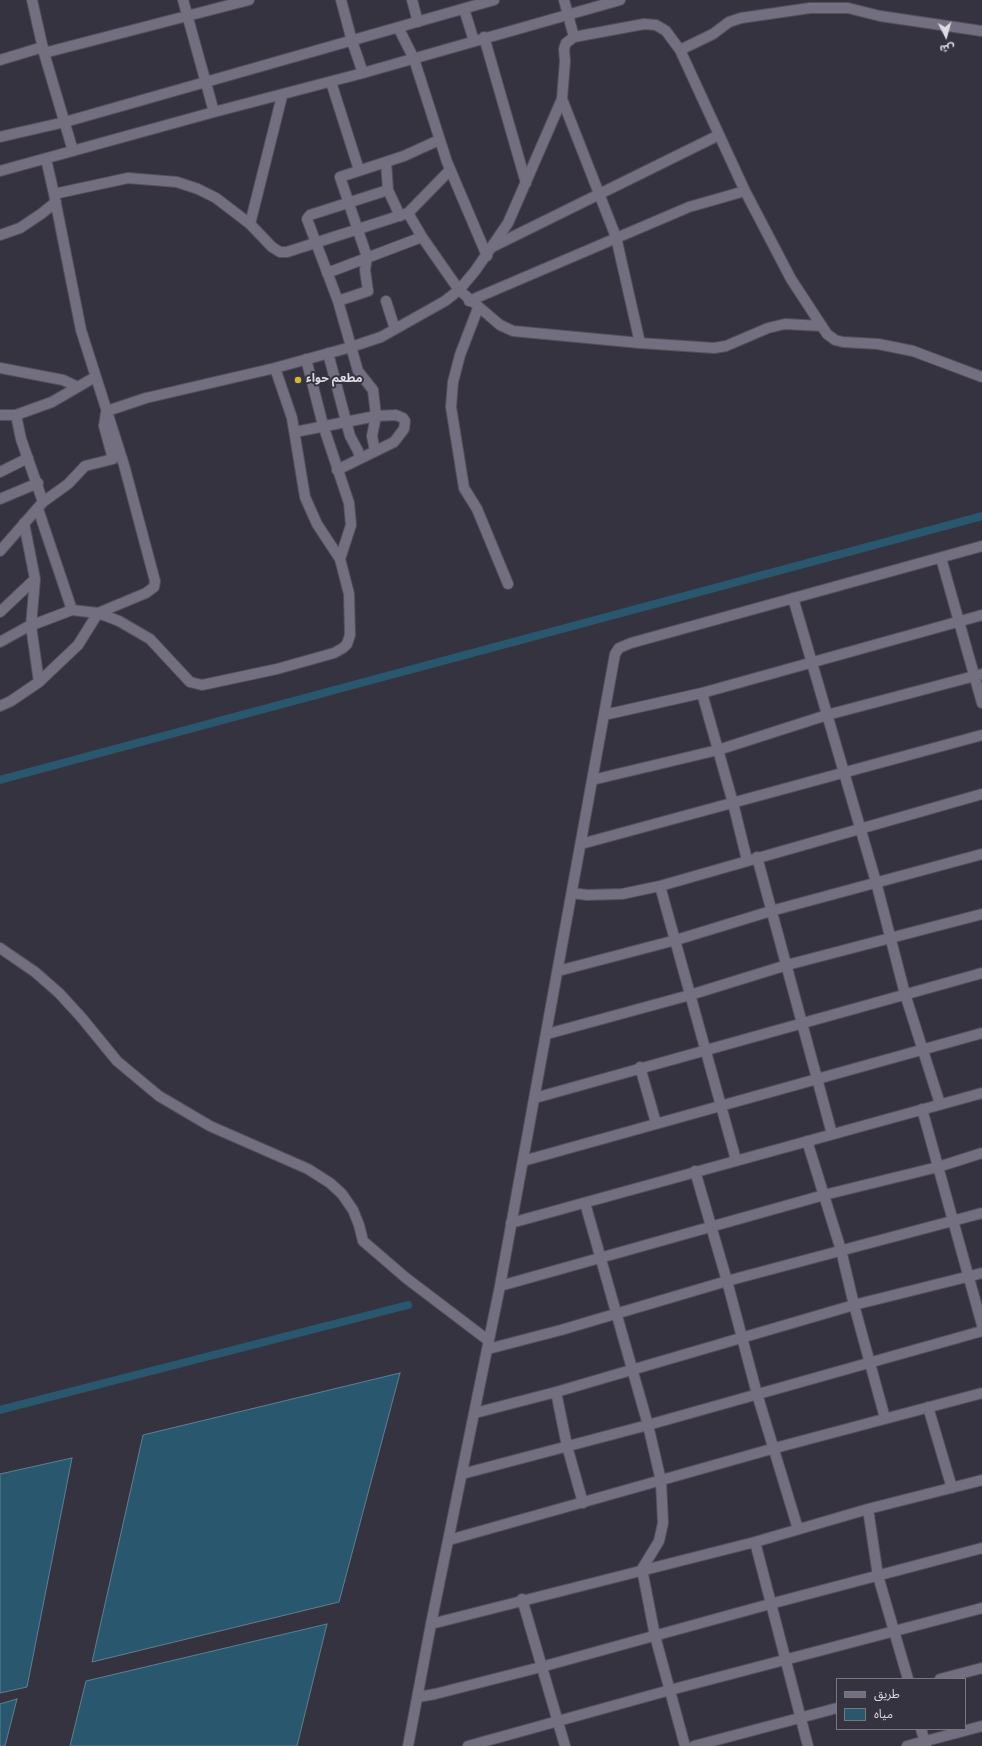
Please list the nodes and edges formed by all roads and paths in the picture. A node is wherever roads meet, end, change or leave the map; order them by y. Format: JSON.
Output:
{"nodes":[{"id":1,"x":32,"y":0,"type":"edge"},
{"id":2,"x":183,"y":0,"type":"edge"},
{"id":3,"x":248,"y":0,"type":"edge"},
{"id":4,"x":341,"y":0,"type":"edge"},
{"id":5,"x":412,"y":0,"type":"edge"},
{"id":6,"x":494,"y":0,"type":"edge"},
{"id":7,"x":564,"y":0,"type":"edge"},
{"id":8,"x":620,"y":0,"type":"edge"},
{"id":9,"x":587,"y":4,"type":"edge"},
{"id":10,"x":464,"y":9,"type":"junction"},
{"id":11,"x":568,"y":14,"type":"junction"},
{"id":12,"x":187,"y":16,"type":"junction"},
{"id":13,"x":418,"y":22,"type":"junction"},
{"id":14,"x":399,"y":29,"type":"junction"},
{"id":15,"x":982,"y":31,"type":"edge"},
{"id":16,"x":484,"y":37,"type":"junction"},
{"id":17,"x":574,"y":37,"type":"junction"},
{"id":18,"x":352,"y":41,"type":"junction"},
{"id":19,"x":474,"y":41,"type":"junction"},
{"id":20,"x":44,"y":50,"type":"junction"},
{"id":21,"x":680,"y":50,"type":"junction"},
{"id":22,"x":414,"y":59,"type":"junction"},
{"id":23,"x":0,"y":60,"type":"edge"},
{"id":24,"x":363,"y":73,"type":"junction"},
{"id":25,"x":331,"y":82,"type":"junction"},
{"id":26,"x":206,"y":83,"type":"junction"},
{"id":27,"x":282,"y":96,"type":"junction"},
{"id":28,"x":562,"y":99,"type":"junction"},
{"id":29,"x":214,"y":112,"type":"junction"},
{"id":30,"x":65,"y":122,"type":"junction"},
{"id":31,"x":719,"y":135,"type":"junction"},
{"id":32,"x":0,"y":137,"type":"edge"},
{"id":33,"x":439,"y":140,"type":"junction"},
{"id":34,"x":73,"y":151,"type":"junction"},
{"id":35,"x":46,"y":159,"type":"junction"},
{"id":36,"x":386,"y":162,"type":"junction"},
{"id":37,"x":359,"y":170,"type":"junction"},
{"id":38,"x":450,"y":170,"type":"junction"},
{"id":39,"x":0,"y":171,"type":"edge"},
{"id":40,"x":526,"y":183,"type":"junction"},
{"id":41,"x":388,"y":190,"type":"junction"},
{"id":42,"x":746,"y":192,"type":"junction"},
{"id":43,"x":600,"y":195,"type":"junction"},
{"id":44,"x":55,"y":198,"type":"junction"},
{"id":45,"x":348,"y":202,"type":"junction"},
{"id":46,"x":404,"y":215,"type":"junction"},
{"id":47,"x":250,"y":224,"type":"junction"},
{"id":48,"x":357,"y":230,"type":"junction"},
{"id":49,"x":0,"y":235,"type":"edge"},
{"id":50,"x":422,"y":237,"type":"junction"},
{"id":51,"x":616,"y":237,"type":"junction"},
{"id":52,"x":315,"y":243,"type":"junction"},
{"id":53,"x":489,"y":252,"type":"junction"},
{"id":54,"x":367,"y":257,"type":"junction"},
{"id":55,"x":327,"y":273,"type":"junction"},
{"id":56,"x":459,"y":290,"type":"junction"},
{"id":57,"x":469,"y":301,"type":"junction"},
{"id":58,"x":338,"y":302,"type":"junction"},
{"id":59,"x":386,"y":302,"type":"dead end"},
{"id":60,"x":478,"y":308,"type":"junction"},
{"id":61,"x":822,"y":326,"type":"junction"},
{"id":62,"x":395,"y":329,"type":"junction"},
{"id":63,"x":640,"y":343,"type":"junction"},
{"id":64,"x":351,"y":347,"type":"junction"},
{"id":65,"x":328,"y":353,"type":"junction"},
{"id":66,"x":306,"y":359,"type":"junction"},
{"id":67,"x":0,"y":368,"type":"edge"},
{"id":68,"x":275,"y":368,"type":"junction"},
{"id":69,"x":95,"y":377,"type":"junction"},
{"id":70,"x":982,"y":377,"type":"edge"},
{"id":71,"x":78,"y":387,"type":"junction"},
{"id":72,"x":107,"y":411,"type":"junction"},
{"id":73,"x":0,"y":415,"type":"edge"},
{"id":74,"x":16,"y":415,"type":"junction"},
{"id":75,"x":376,"y":416,"type":"junction"},
{"id":76,"x":347,"y":422,"type":"junction"},
{"id":77,"x":323,"y":425,"type":"junction"},
{"id":78,"x":295,"y":432,"type":"junction"},
{"id":79,"x":375,"y":451,"type":"junction"},
{"id":80,"x":28,"y":458,"type":"junction"},
{"id":81,"x":360,"y":458,"type":"junction"},
{"id":82,"x":337,"y":470,"type":"junction"},
{"id":83,"x":0,"y":472,"type":"edge"},
{"id":84,"x":38,"y":483,"type":"junction"},
{"id":85,"x":0,"y":499,"type":"edge"},
{"id":86,"x":41,"y":505,"type":"junction"},
{"id":87,"x":24,"y":523,"type":"junction"},
{"id":88,"x":982,"y":546,"type":"edge"},
{"id":89,"x":0,"y":551,"type":"edge"},
{"id":90,"x":940,"y":558,"type":"junction"},
{"id":91,"x":340,"y":559,"type":"junction"},
{"id":92,"x":36,"y":579,"type":"junction"},
{"id":93,"x":508,"y":584,"type":"dead end"},
{"id":94,"x":793,"y":598,"type":"junction"},
{"id":95,"x":72,"y":610,"type":"junction"},
{"id":96,"x":0,"y":612,"type":"edge"},
{"id":97,"x":98,"y":613,"type":"junction"},
{"id":98,"x":982,"y":615,"type":"edge"},
{"id":99,"x":957,"y":622,"type":"junction"},
{"id":100,"x":31,"y":626,"type":"junction"},
{"id":101,"x":0,"y":642,"type":"edge"},
{"id":102,"x":813,"y":663,"type":"junction"},
{"id":103,"x":978,"y":675,"type":"edge"},
{"id":104,"x":39,"y":682,"type":"junction"},
{"id":105,"x":702,"y":693,"type":"junction"},
{"id":106,"x":982,"y":704,"type":"edge"},
{"id":107,"x":0,"y":706,"type":"edge"},
{"id":108,"x":604,"y":715,"type":"junction"},
{"id":109,"x":827,"y":715,"type":"junction"},
{"id":110,"x":982,"y":735,"type":"edge"},
{"id":111,"x":718,"y":750,"type":"junction"},
{"id":112,"x":843,"y":772,"type":"junction"},
{"id":113,"x":592,"y":780,"type":"junction"},
{"id":114,"x":982,"y":794,"type":"edge"},
{"id":115,"x":733,"y":803,"type":"junction"},
{"id":116,"x":859,"y":828,"type":"junction"},
{"id":117,"x":581,"y":844,"type":"junction"},
{"id":118,"x":982,"y":854,"type":"edge"},
{"id":119,"x":757,"y":857,"type":"junction"},
{"id":120,"x":747,"y":860,"type":"junction"},
{"id":121,"x":876,"y":882,"type":"junction"},
{"id":122,"x":660,"y":886,"type":"junction"},
{"id":123,"x":572,"y":892,"type":"junction"},
{"id":124,"x":771,"y":911,"type":"junction"},
{"id":125,"x":982,"y":914,"type":"edge"},
{"id":126,"x":891,"y":938,"type":"junction"},
{"id":127,"x":676,"y":940,"type":"junction"},
{"id":128,"x":0,"y":948,"type":"edge"},
{"id":129,"x":787,"y":966,"type":"junction"},
{"id":130,"x":558,"y":971,"type":"junction"},
{"id":131,"x":982,"y":973,"type":"edge"},
{"id":132,"x":905,"y":994,"type":"junction"},
{"id":133,"x":690,"y":995,"type":"junction"},
{"id":134,"x":802,"y":1022,"type":"junction"},
{"id":135,"x":982,"y":1033,"type":"edge"},
{"id":136,"x":547,"y":1034,"type":"junction"},
{"id":137,"x":706,"y":1049,"type":"junction"},
{"id":138,"x":924,"y":1049,"type":"junction"},
{"id":139,"x":640,"y":1067,"type":"junction"},
{"id":140,"x":817,"y":1078,"type":"junction"},
{"id":141,"x":982,"y":1093,"type":"edge"},
{"id":142,"x":535,"y":1098,"type":"junction"},
{"id":143,"x":721,"y":1104,"type":"junction"},
{"id":144,"x":940,"y":1104,"type":"junction"},
{"id":145,"x":922,"y":1109,"type":"junction"},
{"id":146,"x":656,"y":1123,"type":"junction"},
{"id":147,"x":832,"y":1134,"type":"junction"},
{"id":148,"x":807,"y":1141,"type":"junction"},
{"id":149,"x":982,"y":1153,"type":"edge"},
{"id":150,"x":736,"y":1160,"type":"junction"},
{"id":151,"x":523,"y":1161,"type":"junction"},
{"id":152,"x":938,"y":1167,"type":"junction"},
{"id":153,"x":695,"y":1171,"type":"junction"},
{"id":154,"x":824,"y":1195,"type":"junction"},
{"id":155,"x":584,"y":1203,"type":"junction"},
{"id":156,"x":982,"y":1213,"type":"edge"},
{"id":157,"x":953,"y":1222,"type":"junction"},
{"id":158,"x":511,"y":1223,"type":"junction"},
{"id":159,"x":711,"y":1228,"type":"junction"},
{"id":160,"x":841,"y":1250,"type":"junction"},
{"id":161,"x":600,"y":1259,"type":"junction"},
{"id":162,"x":982,"y":1273,"type":"edge"},
{"id":163,"x":969,"y":1276,"type":"junction"},
{"id":164,"x":727,"y":1281,"type":"junction"},
{"id":165,"x":500,"y":1286,"type":"junction"},
{"id":166,"x":854,"y":1305,"type":"junction"},
{"id":167,"x":617,"y":1313,"type":"junction"},
{"id":168,"x":982,"y":1325,"type":"edge"},
{"id":169,"x":982,"y":1331,"type":"edge"},
{"id":170,"x":741,"y":1337,"type":"junction"},
{"id":171,"x":488,"y":1345,"type":"junction"},
{"id":172,"x":870,"y":1363,"type":"junction"},
{"id":173,"x":632,"y":1370,"type":"junction"},
{"id":174,"x":556,"y":1392,"type":"junction"},
{"id":175,"x":982,"y":1393,"type":"edge"},
{"id":176,"x":757,"y":1394,"type":"junction"},
{"id":177,"x":928,"y":1407,"type":"junction"},
{"id":178,"x":474,"y":1413,"type":"junction"},
{"id":179,"x":886,"y":1418,"type":"junction"},
{"id":180,"x":648,"y":1425,"type":"junction"},
{"id":181,"x":567,"y":1446,"type":"junction"},
{"id":182,"x":774,"y":1448,"type":"junction"},
{"id":183,"x":462,"y":1474,"type":"junction"},
{"id":184,"x":982,"y":1480,"type":"edge"},
{"id":185,"x":661,"y":1481,"type":"junction"},
{"id":186,"x":952,"y":1488,"type":"junction"},
{"id":187,"x":583,"y":1503,"type":"junction"},
{"id":188,"x":868,"y":1509,"type":"junction"},
{"id":189,"x":798,"y":1530,"type":"junction"},
{"id":190,"x":449,"y":1540,"type":"junction"},
{"id":191,"x":755,"y":1542,"type":"junction"},
{"id":192,"x":982,"y":1548,"type":"edge"},
{"id":193,"x":642,"y":1569,"type":"junction"},
{"id":194,"x":878,"y":1576,"type":"junction"},
{"id":195,"x":522,"y":1599,"type":"junction"},
{"id":196,"x":770,"y":1604,"type":"junction"},
{"id":197,"x":982,"y":1608,"type":"edge"},
{"id":198,"x":431,"y":1624,"type":"junction"},
{"id":199,"x":894,"y":1631,"type":"junction"},
{"id":200,"x":654,"y":1636,"type":"junction"},
{"id":201,"x":785,"y":1660,"type":"junction"},
{"id":202,"x":541,"y":1667,"type":"junction"},
{"id":203,"x":982,"y":1668,"type":"edge"},
{"id":204,"x":908,"y":1678,"type":"edge"},
{"id":205,"x":944,"y":1678,"type":"edge"},
{"id":206,"x":670,"y":1690,"type":"junction"},
{"id":207,"x":418,"y":1697,"type":"junction"},
{"id":208,"x":836,"y":1708,"type":"edge"},
{"id":209,"x":800,"y":1719,"type":"junction"},
{"id":210,"x":558,"y":1721,"type":"junction"},
{"id":211,"x":982,"y":1726,"type":"edge"},
{"id":212,"x":921,"y":1730,"type":"edge"},
{"id":213,"x":925,"y":1743,"type":"edge"},
{"id":214,"x":408,"y":1746,"type":"edge"},
{"id":215,"x":468,"y":1746,"type":"edge"},
{"id":216,"x":565,"y":1746,"type":"edge"},
{"id":217,"x":685,"y":1746,"type":"edge"},
{"id":218,"x":694,"y":1746,"type":"edge"},
{"id":219,"x":808,"y":1746,"type":"edge"},
{"id":220,"x":907,"y":1746,"type":"edge"}],
"edges":[{"from":1,"to":20,"type":"street"},
{"from":2,"to":12,"type":"street"},
{"from":3,"to":12,"type":"street"},
{"from":4,"to":18,"type":"street"},
{"from":5,"to":13,"type":"street"},
{"from":6,"to":10,"type":"street"},
{"from":7,"to":11,"type":"street"},
{"from":8,"to":9,"type":"street"},
{"from":9,"to":11,"type":"street"},
{"from":10,"to":13,"type":"street"},
{"from":10,"to":19,"type":"street"},
{"from":11,"to":16,"type":"street"},
{"from":11,"to":17,"type":"street"},
{"from":12,"to":20,"type":"street"},
{"from":12,"to":26,"type":"street"},
{"from":13,"to":14,"type":"street"},
{"from":14,"to":18,"type":"street"},
{"from":14,"to":22,"type":"street"},
{"from":15,"to":21,"type":"street"},
{"from":16,"to":19,"type":"street"},
{"from":16,"to":40,"type":"street"},
{"from":17,"to":21,"type":"street"},
{"from":17,"to":28,"type":"street"},
{"from":18,"to":24,"type":"street"},
{"from":18,"to":26,"type":"street"},
{"from":19,"to":22,"type":"street"},
{"from":20,"to":23,"type":"street"},
{"from":20,"to":30,"type":"street"},
{"from":21,"to":31,"type":"street"},
{"from":22,"to":24,"type":"street"},
{"from":22,"to":33,"type":"street"},
{"from":24,"to":25,"type":"street"},
{"from":25,"to":27,"type":"street"},
{"from":25,"to":37,"type":"street"},
{"from":26,"to":29,"type":"street"},
{"from":26,"to":30,"type":"street"},
{"from":27,"to":29,"type":"street"},
{"from":27,"to":47,"type":"street"},
{"from":28,"to":40,"type":"street"},
{"from":28,"to":43,"type":"street"},
{"from":29,"to":34,"type":"street"},
{"from":30,"to":32,"type":"street"},
{"from":30,"to":34,"type":"street"},
{"from":31,"to":42,"type":"street"},
{"from":31,"to":43,"type":"street"},
{"from":33,"to":36,"type":"street"},
{"from":33,"to":38,"type":"street"},
{"from":34,"to":35,"type":"street"},
{"from":35,"to":39,"type":"street"},
{"from":35,"to":44,"type":"street"},
{"from":36,"to":37,"type":"street"},
{"from":36,"to":41,"type":"street"},
{"from":37,"to":45,"type":"street"},
{"from":38,"to":46,"type":"street"},
{"from":38,"to":53,"type":"street"},
{"from":40,"to":53,"type":"street"},
{"from":41,"to":45,"type":"street"},
{"from":41,"to":46,"type":"street"},
{"from":42,"to":51,"type":"street"},
{"from":42,"to":61,"type":"street"},
{"from":43,"to":51,"type":"street"},
{"from":43,"to":53,"type":"street"},
{"from":44,"to":47,"type":"street"},
{"from":44,"to":49,"type":"street"},
{"from":44,"to":69,"type":"street"},
{"from":45,"to":48,"type":"street"},
{"from":45,"to":52,"type":"street"},
{"from":46,"to":48,"type":"street"},
{"from":46,"to":50,"type":"street"},
{"from":47,"to":52,"type":"street"},
{"from":48,"to":52,"type":"street"},
{"from":48,"to":54,"type":"street"},
{"from":50,"to":54,"type":"street"},
{"from":50,"to":56,"type":"street"},
{"from":51,"to":57,"type":"street"},
{"from":51,"to":63,"type":"street"},
{"from":52,"to":55,"type":"street"},
{"from":53,"to":56,"type":"street"},
{"from":54,"to":55,"type":"street"},
{"from":54,"to":58,"type":"street"},
{"from":55,"to":58,"type":"street"},
{"from":56,"to":57,"type":"street"},
{"from":56,"to":62,"type":"street"},
{"from":57,"to":60,"type":"street"},
{"from":58,"to":64,"type":"street"},
{"from":59,"to":62,"type":"street"},
{"from":60,"to":63,"type":"street"},
{"from":60,"to":93,"type":"street"},
{"from":61,"to":63,"type":"street"},
{"from":61,"to":70,"type":"street"},
{"from":62,"to":64,"type":"street"},
{"from":64,"to":65,"type":"street"},
{"from":64,"to":75,"type":"street"},
{"from":65,"to":66,"type":"street"},
{"from":65,"to":76,"type":"street"},
{"from":66,"to":68,"type":"street"},
{"from":66,"to":77,"type":"street"},
{"from":67,"to":71,"type":"street"},
{"from":68,"to":72,"type":"street"},
{"from":68,"to":78,"type":"street"},
{"from":69,"to":71,"type":"street"},
{"from":69,"to":72,"type":"street"},
{"from":71,"to":74,"type":"street"},
{"from":72,"to":86,"type":"street"},
{"from":72,"to":97,"type":"street"},
{"from":73,"to":74,"type":"street"},
{"from":74,"to":80,"type":"street"},
{"from":75,"to":76,"type":"street"},
{"from":75,"to":79,"type":"street"},
{"from":75,"to":79,"type":"street"},
{"from":76,"to":77,"type":"street"},
{"from":76,"to":81,"type":"street"},
{"from":77,"to":78,"type":"street"},
{"from":77,"to":82,"type":"street"},
{"from":78,"to":91,"type":"street"},
{"from":79,"to":81,"type":"street"},
{"from":80,"to":83,"type":"street"},
{"from":80,"to":84,"type":"street"},
{"from":81,"to":82,"type":"street"},
{"from":82,"to":91,"type":"street"},
{"from":84,"to":85,"type":"street"},
{"from":84,"to":86,"type":"street"},
{"from":86,"to":87,"type":"street"},
{"from":86,"to":95,"type":"street"},
{"from":87,"to":89,"type":"street"},
{"from":87,"to":92,"type":"street"},
{"from":88,"to":90,"type":"street"},
{"from":90,"to":94,"type":"street"},
{"from":90,"to":99,"type":"street"},
{"from":91,"to":97,"type":"street"},
{"from":92,"to":96,"type":"street"},
{"from":92,"to":100,"type":"street"},
{"from":94,"to":102,"type":"street"},
{"from":94,"to":108,"type":"street"},
{"from":95,"to":97,"type":"street"},
{"from":95,"to":100,"type":"street"},
{"from":97,"to":104,"type":"street"},
{"from":98,"to":99,"type":"street"},
{"from":99,"to":102,"type":"street"},
{"from":99,"to":103,"type":"street"},
{"from":100,"to":101,"type":"street"},
{"from":100,"to":104,"type":"street"},
{"from":102,"to":105,"type":"street"},
{"from":102,"to":109,"type":"street"},
{"from":103,"to":106,"type":"street"},
{"from":103,"to":109,"type":"street"},
{"from":104,"to":107,"type":"street"},
{"from":105,"to":108,"type":"street"},
{"from":105,"to":111,"type":"street"},
{"from":108,"to":113,"type":"street"},
{"from":109,"to":111,"type":"street"},
{"from":109,"to":112,"type":"street"},
{"from":110,"to":112,"type":"street"},
{"from":111,"to":113,"type":"street"},
{"from":111,"to":115,"type":"street"},
{"from":112,"to":115,"type":"street"},
{"from":112,"to":116,"type":"street"},
{"from":113,"to":117,"type":"street"},
{"from":114,"to":116,"type":"street"},
{"from":115,"to":117,"type":"street"},
{"from":115,"to":120,"type":"street"},
{"from":116,"to":119,"type":"street"},
{"from":116,"to":121,"type":"street"},
{"from":117,"to":123,"type":"street"},
{"from":118,"to":121,"type":"street"},
{"from":119,"to":120,"type":"street"},
{"from":119,"to":124,"type":"street"},
{"from":120,"to":122,"type":"street"},
{"from":121,"to":124,"type":"street"},
{"from":121,"to":126,"type":"street"},
{"from":122,"to":123,"type":"street"},
{"from":122,"to":127,"type":"street"},
{"from":123,"to":130,"type":"street"},
{"from":124,"to":127,"type":"street"},
{"from":124,"to":129,"type":"street"},
{"from":125,"to":126,"type":"street"},
{"from":126,"to":129,"type":"street"},
{"from":126,"to":132,"type":"street"},
{"from":127,"to":130,"type":"street"},
{"from":127,"to":133,"type":"street"},
{"from":128,"to":171,"type":"street"},
{"from":129,"to":133,"type":"street"},
{"from":129,"to":134,"type":"street"},
{"from":130,"to":136,"type":"street"},
{"from":131,"to":132,"type":"street"},
{"from":132,"to":134,"type":"street"},
{"from":132,"to":138,"type":"street"},
{"from":133,"to":136,"type":"street"},
{"from":133,"to":137,"type":"street"},
{"from":134,"to":137,"type":"street"},
{"from":134,"to":140,"type":"street"},
{"from":135,"to":138,"type":"street"},
{"from":136,"to":142,"type":"street"},
{"from":137,"to":139,"type":"street"},
{"from":137,"to":143,"type":"street"},
{"from":138,"to":140,"type":"street"},
{"from":138,"to":144,"type":"street"},
{"from":139,"to":142,"type":"street"},
{"from":139,"to":146,"type":"street"},
{"from":140,"to":143,"type":"street"},
{"from":140,"to":147,"type":"street"},
{"from":141,"to":144,"type":"street"},
{"from":142,"to":151,"type":"street"},
{"from":143,"to":146,"type":"street"},
{"from":143,"to":150,"type":"street"},
{"from":144,"to":145,"type":"street"},
{"from":145,"to":147,"type":"street"},
{"from":145,"to":152,"type":"street"},
{"from":146,"to":151,"type":"street"},
{"from":147,"to":148,"type":"street"},
{"from":148,"to":150,"type":"street"},
{"from":148,"to":154,"type":"street"},
{"from":149,"to":152,"type":"street"},
{"from":150,"to":153,"type":"street"},
{"from":151,"to":158,"type":"street"},
{"from":152,"to":154,"type":"street"},
{"from":152,"to":157,"type":"street"},
{"from":153,"to":155,"type":"street"},
{"from":153,"to":159,"type":"street"},
{"from":154,"to":159,"type":"street"},
{"from":154,"to":160,"type":"street"},
{"from":155,"to":158,"type":"street"},
{"from":155,"to":161,"type":"street"},
{"from":156,"to":157,"type":"street"},
{"from":157,"to":160,"type":"street"},
{"from":157,"to":163,"type":"street"},
{"from":158,"to":165,"type":"street"},
{"from":159,"to":161,"type":"street"},
{"from":159,"to":164,"type":"street"},
{"from":160,"to":164,"type":"street"},
{"from":160,"to":166,"type":"street"},
{"from":161,"to":165,"type":"street"},
{"from":161,"to":167,"type":"street"},
{"from":162,"to":163,"type":"street"},
{"from":163,"to":166,"type":"street"},
{"from":163,"to":168,"type":"street"},
{"from":164,"to":167,"type":"street"},
{"from":164,"to":170,"type":"street"},
{"from":165,"to":171,"type":"street"},
{"from":166,"to":170,"type":"street"},
{"from":166,"to":172,"type":"street"},
{"from":167,"to":171,"type":"street"},
{"from":167,"to":173,"type":"street"},
{"from":169,"to":172,"type":"street"},
{"from":170,"to":173,"type":"street"},
{"from":170,"to":176,"type":"street"},
{"from":171,"to":178,"type":"street"},
{"from":172,"to":176,"type":"street"},
{"from":172,"to":179,"type":"street"},
{"from":173,"to":174,"type":"street"},
{"from":173,"to":180,"type":"street"},
{"from":174,"to":178,"type":"street"},
{"from":174,"to":181,"type":"street"},
{"from":175,"to":177,"type":"street"},
{"from":176,"to":180,"type":"street"},
{"from":176,"to":182,"type":"street"},
{"from":177,"to":179,"type":"street"},
{"from":177,"to":186,"type":"street"},
{"from":178,"to":183,"type":"street"},
{"from":179,"to":182,"type":"street"},
{"from":180,"to":181,"type":"street"},
{"from":180,"to":185,"type":"street"},
{"from":181,"to":183,"type":"street"},
{"from":181,"to":187,"type":"street"},
{"from":182,"to":185,"type":"street"},
{"from":182,"to":189,"type":"street"},
{"from":183,"to":190,"type":"street"},
{"from":184,"to":186,"type":"street"},
{"from":185,"to":187,"type":"street"},
{"from":185,"to":193,"type":"street"},
{"from":186,"to":188,"type":"street"},
{"from":187,"to":190,"type":"street"},
{"from":188,"to":189,"type":"street"},
{"from":188,"to":194,"type":"street"},
{"from":189,"to":191,"type":"street"},
{"from":190,"to":198,"type":"street"},
{"from":191,"to":193,"type":"street"},
{"from":191,"to":196,"type":"street"},
{"from":192,"to":194,"type":"street"},
{"from":193,"to":195,"type":"street"},
{"from":193,"to":200,"type":"street"},
{"from":194,"to":196,"type":"street"},
{"from":194,"to":199,"type":"street"},
{"from":195,"to":198,"type":"street"},
{"from":195,"to":202,"type":"street"},
{"from":196,"to":200,"type":"street"},
{"from":196,"to":201,"type":"street"},
{"from":197,"to":199,"type":"street"},
{"from":198,"to":207,"type":"street"},
{"from":199,"to":201,"type":"street"},
{"from":199,"to":204,"type":"street"},
{"from":200,"to":202,"type":"street"},
{"from":200,"to":206,"type":"street"},
{"from":201,"to":206,"type":"street"},
{"from":201,"to":209,"type":"street"},
{"from":202,"to":207,"type":"street"},
{"from":202,"to":210,"type":"street"},
{"from":203,"to":205,"type":"street"},
{"from":206,"to":210,"type":"street"},
{"from":206,"to":217,"type":"street"},
{"from":207,"to":214,"type":"street"},
{"from":208,"to":209,"type":"street"},
{"from":209,"to":218,"type":"street"},
{"from":209,"to":219,"type":"street"},
{"from":210,"to":215,"type":"street"},
{"from":210,"to":216,"type":"street"},
{"from":211,"to":213,"type":"street"},
{"from":212,"to":213,"type":"street"},
{"from":213,"to":220,"type":"street"}]}
